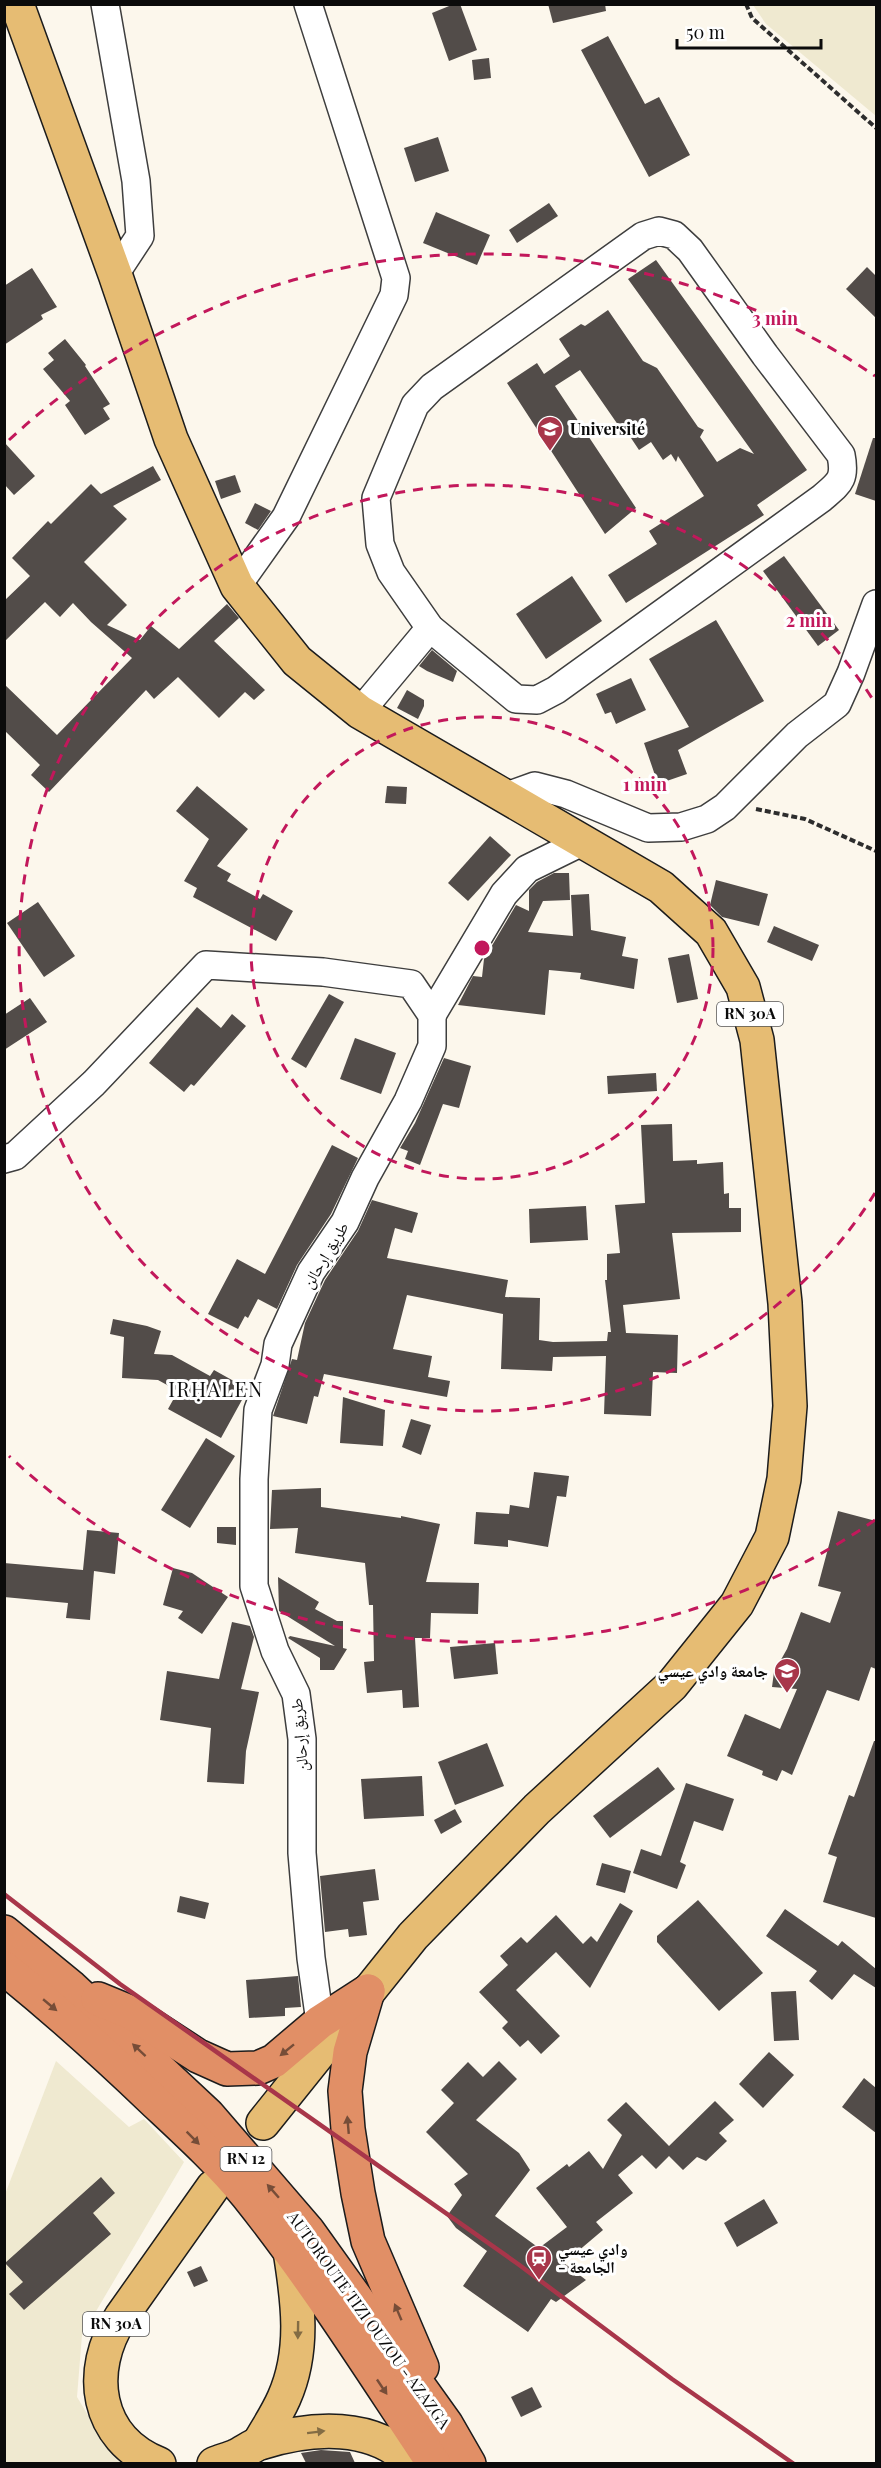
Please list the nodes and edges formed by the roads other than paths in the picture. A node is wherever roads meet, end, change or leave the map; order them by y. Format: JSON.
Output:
{"nodes":[{"id":1,"x":17,"y":4,"type":"edge"},
{"id":2,"x":105,"y":4,"type":"edge"},
{"id":3,"x":308,"y":4,"type":"edge"},
{"id":4,"x":115,"y":274,"type":"junction"},
{"id":5,"x":237,"y":585,"type":"junction"},
{"id":6,"x":876,"y":604,"type":"edge"},
{"id":7,"x":430,"y":628,"type":"junction"},
{"id":8,"x":360,"y":712,"type":"junction"},
{"id":9,"x":507,"y":796,"type":"junction"},
{"id":10,"x":584,"y":841,"type":"junction"},
{"id":11,"x":432,"y":1015,"type":"junction"},
{"id":12,"x":4,"y":1159,"type":"edge"},
{"id":13,"x":4,"y":1932,"type":"edge"},
{"id":14,"x":4,"y":1968,"type":"edge"},
{"id":15,"x":71,"y":1987,"type":"junction"},
{"id":16,"x":368,"y":1991,"type":"junction"},
{"id":17,"x":320,"y":2022,"type":"junction"},
{"id":18,"x":263,"y":2123,"type":"dead end"},
{"id":19,"x":213,"y":2187,"type":"dead end"},
{"id":20,"x":290,"y":2251,"type":"junction"},
{"id":21,"x":446,"y":2424,"type":"junction"},
{"id":22,"x":259,"y":2443,"type":"junction"},
{"id":23,"x":159,"y":2463,"type":"edge"},
{"id":24,"x":214,"y":2463,"type":"edge"},
{"id":25,"x":413,"y":2463,"type":"edge"},
{"id":26,"x":434,"y":2463,"type":"edge"},
{"id":27,"x":469,"y":2463,"type":"edge"}],
"edges":[{"from":1,"to":4,"type":"main road","number":"RN 30A"},
{"from":2,"to":4,"type":"street"},
{"from":3,"to":5,"type":"street"},
{"from":4,"to":5,"type":"main road","number":"RN 30A"},
{"from":5,"to":8,"type":"main road","number":"RN 30A"},
{"from":6,"to":9,"type":"street"},
{"from":7,"to":7,"type":"street"},
{"from":7,"to":8,"type":"street"},
{"from":8,"to":9,"type":"main road","number":"RN 30A"},
{"from":9,"to":10,"type":"main road","number":"RN 30A"},
{"from":10,"to":11,"type":"street"},
{"from":10,"to":16,"type":"main road","number":"RN 30A"},
{"from":11,"to":12,"type":"street"},
{"from":11,"to":17,"type":"street","name":"طريق إرحالن"},
{"from":13,"to":15,"type":"highway","name":"AUTOROUTE TIZI OUZOU - AZAZGA","number":"RN 12"},
{"from":14,"to":20,"type":"highway","name":"AUTOROUTE TIZI OUZOU - AZAZGA","number":"RN 12","one_way":true},
{"from":17,"to":15,"type":"highway","one_way":true},
{"from":21,"to":15,"type":"highway","name":"AUTOROUTE TIZI OUZOU - AZAZGA","number":"RN 12","one_way":true},
{"from":16,"to":17,"type":"highway"},
{"from":16,"to":18,"type":"main road","number":"RN 30A"},
{"from":21,"to":16,"type":"highway","one_way":true},
{"from":19,"to":23,"type":"main road","number":"RN 30A"},
{"from":20,"to":22,"type":"main road","one_way":true},
{"from":20,"to":26,"type":"highway","name":"AUTOROUTE TIZI OUZOU - AZAZGA","number":"RN 12","one_way":true},
{"from":21,"to":27,"type":"highway","name":"AUTOROUTE TIZI OUZOU - AZAZGA","number":"RN 12"},
{"from":22,"to":24,"type":"main road"},
{"from":22,"to":25,"type":"main road","one_way":true}]}
